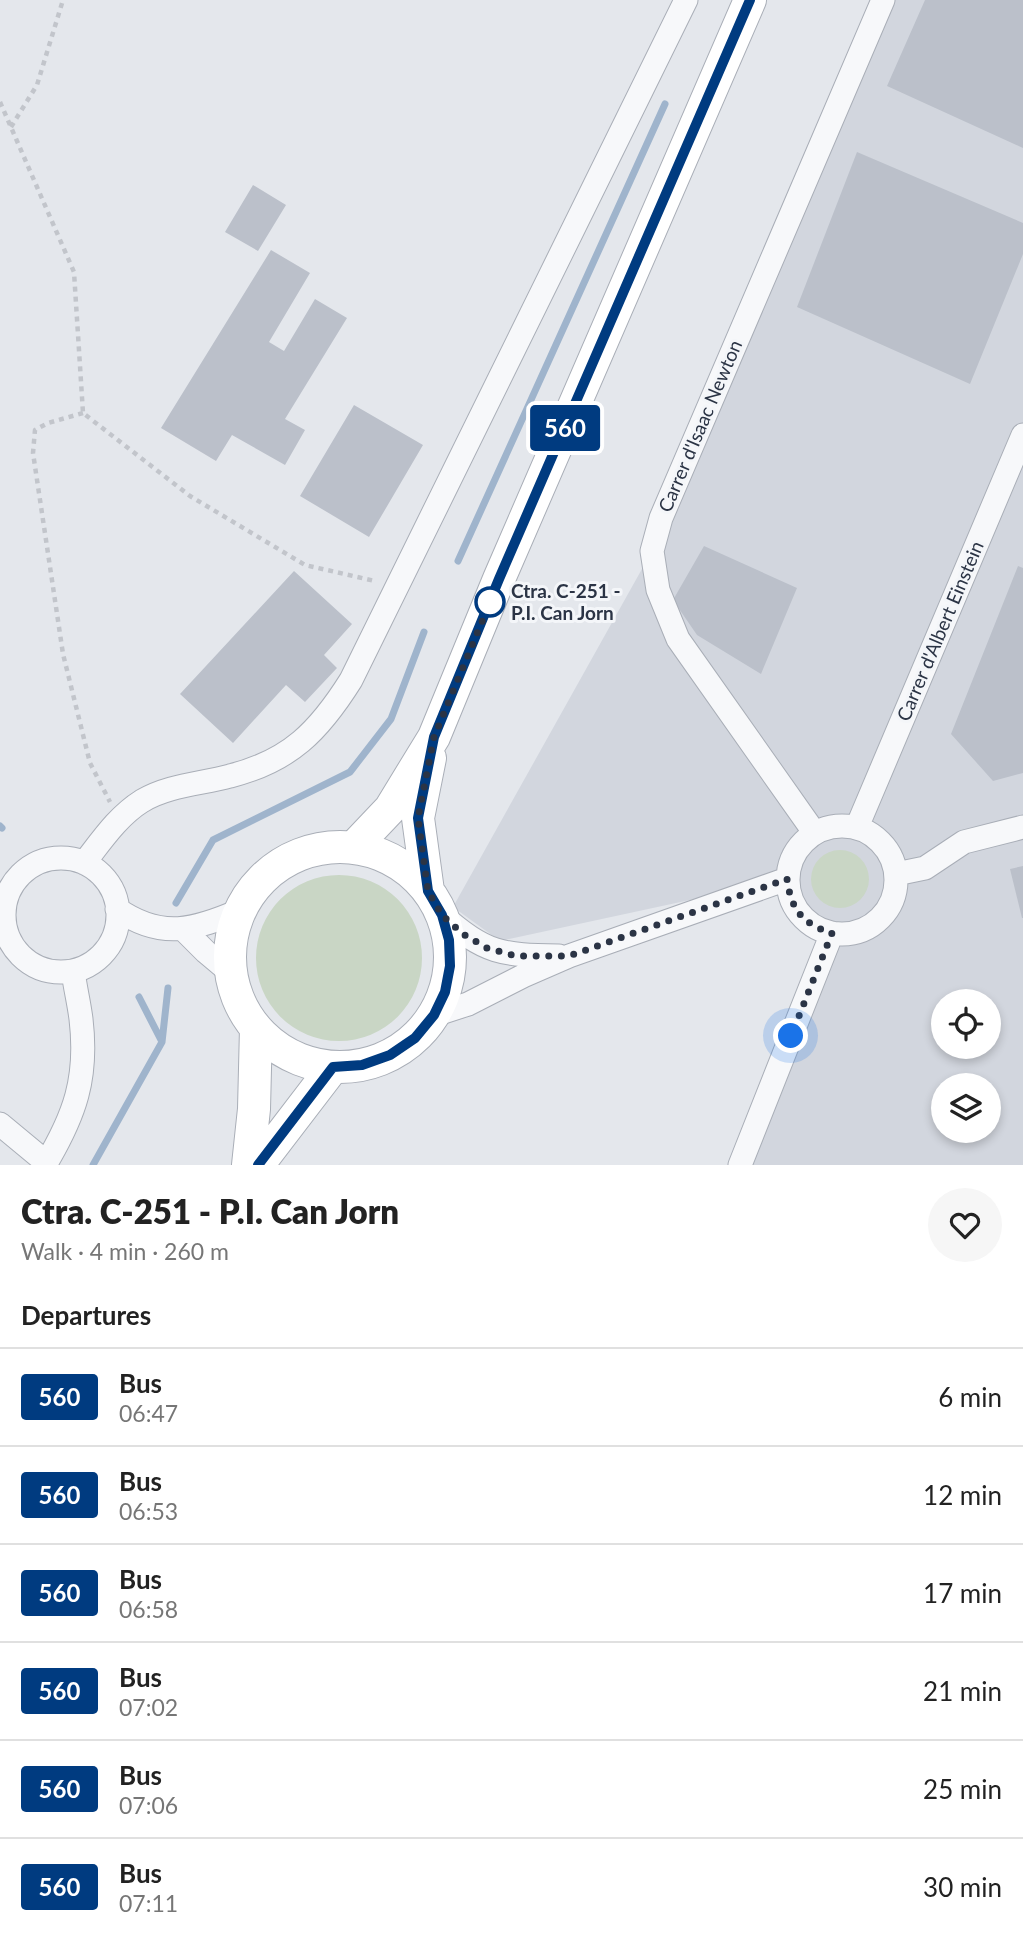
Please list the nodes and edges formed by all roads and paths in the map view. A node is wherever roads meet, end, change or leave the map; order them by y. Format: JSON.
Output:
{"nodes":[{"id":1,"x":64,"y":0,"type":"edge"},
{"id":2,"x":686,"y":0,"type":"edge"},
{"id":3,"x":750,"y":0,"type":"edge"},
{"id":4,"x":883,"y":0,"type":"edge"},
{"id":5,"x":0,"y":102,"type":"edge"},
{"id":6,"x":10,"y":128,"type":"junction"},
{"id":7,"x":83,"y":413,"type":"junction"},
{"id":8,"x":1023,"y":435,"type":"edge"},
{"id":9,"x":397,"y":586,"type":"junction"},
{"id":10,"x":434,"y":737,"type":"junction"},
{"id":11,"x":119,"y":819,"type":"junction"},
{"id":12,"x":857,"y":827,"type":"junction"},
{"id":13,"x":1023,"y":827,"type":"edge"},
{"id":14,"x":814,"y":832,"type":"junction"},
{"id":15,"x":353,"y":848,"type":"junction"},
{"id":16,"x":84,"y":863,"type":"junction"},
{"id":17,"x":896,"y":874,"type":"junction"},
{"id":18,"x":787,"y":879,"type":"junction"},
{"id":19,"x":435,"y":903,"type":"junction"},
{"id":20,"x":117,"y":909,"type":"junction"},
{"id":21,"x":241,"y":910,"type":"junction"},
{"id":22,"x":149,"y":926,"type":"junction"},
{"id":23,"x":184,"y":930,"type":"junction"},
{"id":24,"x":832,"y":933,"type":"junction"},
{"id":25,"x":113,"y":938,"type":"junction"},
{"id":26,"x":569,"y":956,"type":"junction"},
{"id":27,"x":73,"y":971,"type":"junction"},
{"id":28,"x":231,"y":973,"type":"junction"},
{"id":29,"x":434,"y":1015,"type":"junction"},
{"id":30,"x":256,"y":1028,"type":"junction"},
{"id":31,"x":333,"y":1067,"type":"junction"},
{"id":32,"x":0,"y":1124,"type":"edge"},
{"id":33,"x":46,"y":1164,"type":"edge"},
{"id":34,"x":248,"y":1165,"type":"edge"},
{"id":35,"x":258,"y":1165,"type":"edge"},
{"id":36,"x":740,"y":1165,"type":"edge"}],
"edges":[{"from":1,"to":6,"type":"path"},
{"from":2,"to":9,"type":"street"},
{"from":3,"to":10,"type":"main road"},
{"from":4,"to":14,"type":"street","name":"Carrer d'Isaac Newton"},
{"from":5,"to":6,"type":"path"},
{"from":6,"to":7,"type":"path"},
{"from":7,"to":9,"type":"path"},
{"from":7,"to":11,"type":"path"},
{"from":8,"to":12,"type":"street","name":"Carrer d'Albert Einstein"},
{"from":9,"to":11,"type":"street"},
{"from":10,"to":15,"type":"main road"},
{"from":10,"to":19,"type":"main road"},
{"from":11,"to":16,"type":"street"},
{"from":12,"to":14,"type":"street"},
{"from":12,"to":17,"type":"street"},
{"from":13,"to":17,"type":"street"},
{"from":14,"to":18,"type":"street"},
{"from":15,"to":19,"type":"main road"},
{"from":15,"to":21,"type":"main road"},
{"from":16,"to":20,"type":"street"},
{"from":16,"to":27,"type":"street"},
{"from":17,"to":24,"type":"street"},
{"from":18,"to":24,"type":"street"},
{"from":18,"to":26,"type":"street"},
{"from":19,"to":26,"type":"street"},
{"from":19,"to":29,"type":"main road"},
{"from":20,"to":22,"type":"street"},
{"from":20,"to":25,"type":"street"},
{"from":21,"to":23,"type":"street"},
{"from":21,"to":28,"type":"main road"},
{"from":22,"to":23,"type":"street"},
{"from":22,"to":25,"type":"street"},
{"from":23,"to":28,"type":"street"},
{"from":24,"to":36,"type":"street"},
{"from":25,"to":27,"type":"street"},
{"from":26,"to":29,"type":"street"},
{"from":27,"to":33,"type":"street"},
{"from":28,"to":30,"type":"main road"},
{"from":29,"to":31,"type":"main road"},
{"from":30,"to":31,"type":"main road"},
{"from":30,"to":34,"type":"main road"},
{"from":31,"to":35,"type":"main road"},
{"from":32,"to":33,"type":"street"}]}
